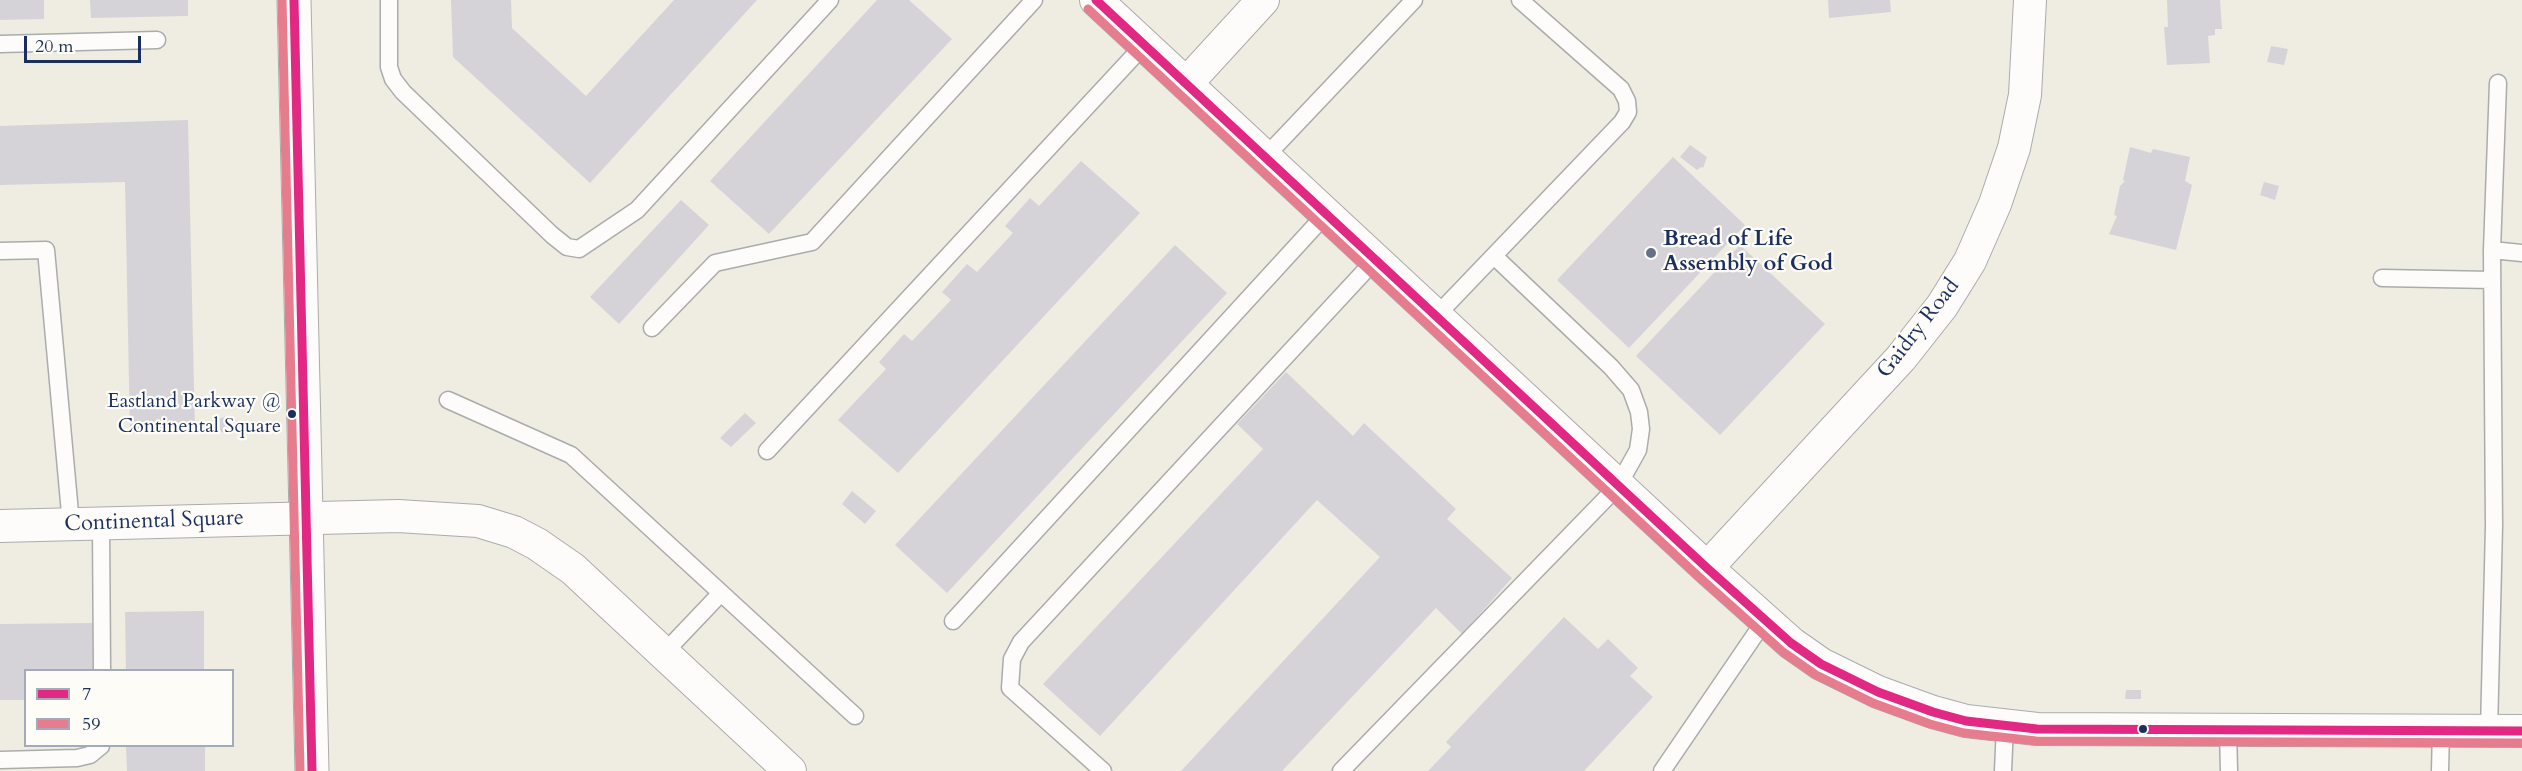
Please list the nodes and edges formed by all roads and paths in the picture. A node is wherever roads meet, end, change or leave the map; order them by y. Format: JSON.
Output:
{"nodes":[{"id":1,"x":294,"y":0,"type":"edge"},
{"id":2,"x":389,"y":0,"type":"edge"},
{"id":3,"x":830,"y":0,"type":"edge"},
{"id":4,"x":1034,"y":0,"type":"edge"},
{"id":5,"x":1095,"y":0,"type":"edge"},
{"id":6,"x":1263,"y":0,"type":"edge"},
{"id":7,"x":1414,"y":0,"type":"edge"},
{"id":8,"x":1520,"y":0,"type":"edge"},
{"id":9,"x":2030,"y":0,"type":"edge"},
{"id":10,"x":158,"y":40,"type":"dead end"},
{"id":11,"x":0,"y":44,"type":"edge"},
{"id":12,"x":1144,"y":45,"type":"junction"},
{"id":13,"x":2498,"y":83,"type":"dead end"},
{"id":14,"x":1186,"y":84,"type":"junction"},
{"id":15,"x":1265,"y":157,"type":"junction"},
{"id":16,"x":1326,"y":214,"type":"junction"},
{"id":17,"x":2492,"y":250,"type":"junction"},
{"id":18,"x":0,"y":251,"type":"edge"},
{"id":19,"x":2522,"y":253,"type":"edge"},
{"id":20,"x":1494,"y":256,"type":"junction"},
{"id":21,"x":1375,"y":260,"type":"junction"},
{"id":22,"x":2382,"y":278,"type":"dead end"},
{"id":23,"x":2492,"y":280,"type":"junction"},
{"id":24,"x":1436,"y":316,"type":"junction"},
{"id":25,"x":652,"y":328,"type":"dead end"},
{"id":26,"x":448,"y":400,"type":"dead end"},
{"id":27,"x":767,"y":451,"type":"dead end"},
{"id":28,"x":1618,"y":486,"type":"junction"},
{"id":29,"x":308,"y":517,"type":"junction"},
{"id":30,"x":86,"y":524,"type":"junction"},
{"id":31,"x":0,"y":526,"type":"edge"},
{"id":32,"x":1707,"y":568,"type":"junction"},
{"id":33,"x":721,"y":593,"type":"junction"},
{"id":34,"x":1765,"y":620,"type":"junction"},
{"id":35,"x":953,"y":621,"type":"dead end"},
{"id":36,"x":663,"y":654,"type":"junction"},
{"id":37,"x":102,"y":669,"type":"edge"},
{"id":38,"x":855,"y":716,"type":"dead end"},
{"id":39,"x":2005,"y":725,"type":"junction"},
{"id":40,"x":2228,"y":730,"type":"junction"},
{"id":41,"x":2440,"y":730,"type":"junction"},
{"id":42,"x":2489,"y":731,"type":"junction"},
{"id":43,"x":2522,"y":731,"type":"edge"},
{"id":44,"x":100,"y":747,"type":"edge"},
{"id":45,"x":0,"y":760,"type":"edge"},
{"id":46,"x":312,"y":771,"type":"edge"},
{"id":47,"x":790,"y":771,"type":"edge"},
{"id":48,"x":1103,"y":771,"type":"edge"},
{"id":49,"x":1341,"y":771,"type":"edge"},
{"id":50,"x":1662,"y":771,"type":"edge"},
{"id":51,"x":2003,"y":771,"type":"edge"},
{"id":52,"x":2229,"y":771,"type":"edge"},
{"id":53,"x":2440,"y":771,"type":"edge"}],
"edges":[{"from":1,"to":29,"type":"street"},
{"from":2,"to":3,"type":"lane"},
{"from":4,"to":25,"type":"lane"},
{"from":5,"to":12,"type":"street"},
{"from":6,"to":14,"type":"street"},
{"from":7,"to":15,"type":"lane"},
{"from":8,"to":20,"type":"lane"},
{"from":9,"to":32,"type":"street","name":"Gaidry Road"},
{"from":10,"to":11,"type":"lane"},
{"from":12,"to":14,"type":"street"},
{"from":12,"to":27,"type":"lane"},
{"from":13,"to":17,"type":"lane"},
{"from":14,"to":15,"type":"street"},
{"from":15,"to":16,"type":"street"},
{"from":16,"to":21,"type":"street"},
{"from":16,"to":35,"type":"lane"},
{"from":17,"to":19,"type":"lane"},
{"from":17,"to":23,"type":"lane"},
{"from":18,"to":30,"type":"lane"},
{"from":20,"to":24,"type":"lane"},
{"from":20,"to":28,"type":"lane"},
{"from":21,"to":24,"type":"street"},
{"from":21,"to":48,"type":"lane"},
{"from":22,"to":23,"type":"lane"},
{"from":23,"to":42,"type":"lane"},
{"from":24,"to":28,"type":"street"},
{"from":26,"to":33,"type":"lane"},
{"from":28,"to":32,"type":"street"},
{"from":28,"to":49,"type":"lane"},
{"from":29,"to":30,"type":"street","name":"Continental Square"},
{"from":29,"to":36,"type":"street","name":"Continental Square"},
{"from":29,"to":46,"type":"street"},
{"from":30,"to":31,"type":"street","name":"Continental Square"},
{"from":30,"to":37,"type":"lane"},
{"from":32,"to":34,"type":"street"},
{"from":33,"to":36,"type":"lane"},
{"from":33,"to":38,"type":"lane"},
{"from":34,"to":39,"type":"street"},
{"from":34,"to":50,"type":"lane"},
{"from":36,"to":47,"type":"street","name":"Continental Square"},
{"from":39,"to":40,"type":"street"},
{"from":39,"to":51,"type":"lane"},
{"from":40,"to":41,"type":"street"},
{"from":40,"to":52,"type":"lane"},
{"from":41,"to":42,"type":"street"},
{"from":41,"to":53,"type":"lane"},
{"from":42,"to":43,"type":"street"},
{"from":44,"to":45,"type":"lane"}]}
